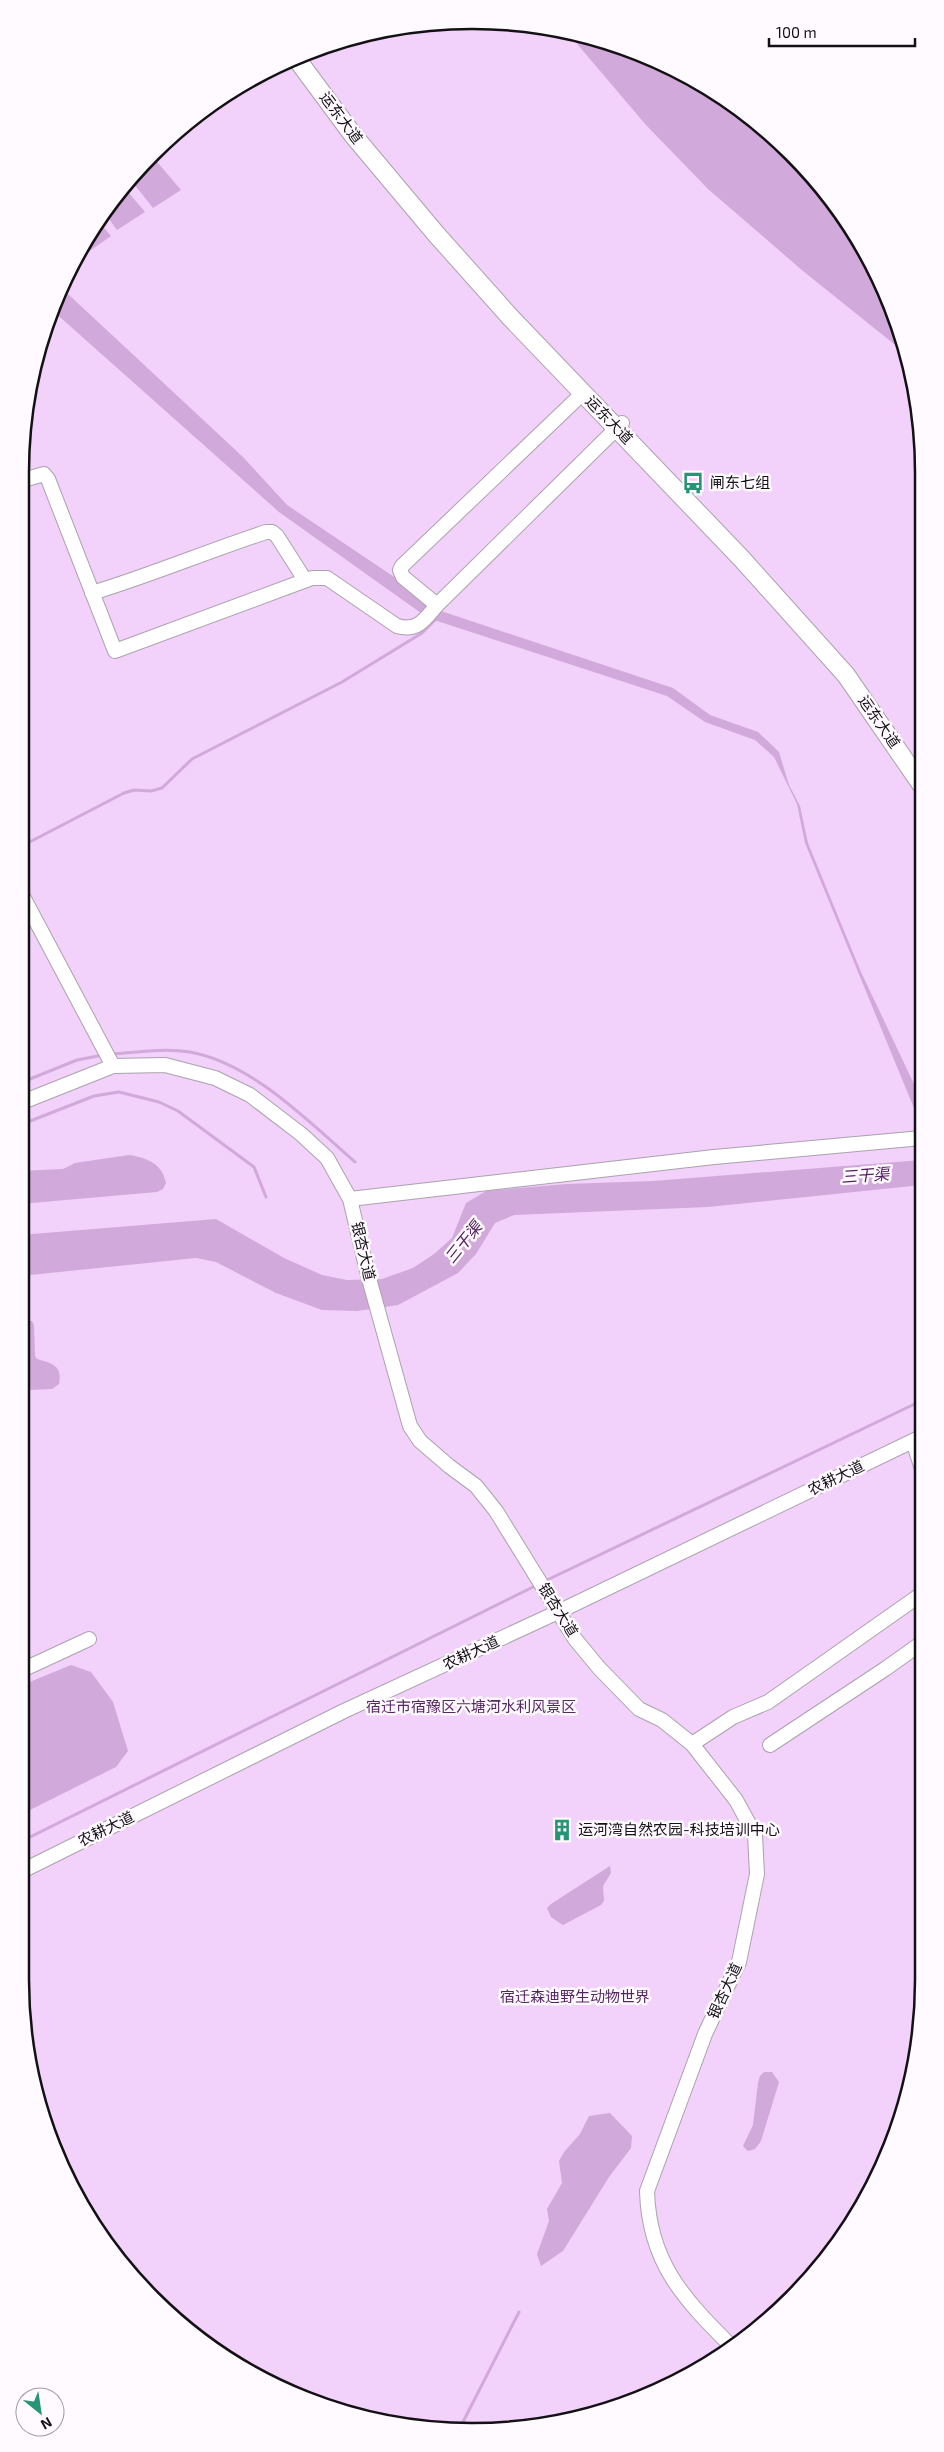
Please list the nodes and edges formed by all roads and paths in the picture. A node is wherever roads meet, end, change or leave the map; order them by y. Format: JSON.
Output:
{"nodes":[{"id":1,"x":309,"y":59,"type":"edge"},
{"id":2,"x":300,"y":63,"type":"edge"},
{"id":3,"x":583,"y":393,"type":"junction"},
{"id":4,"x":620,"y":426,"type":"junction"},
{"id":5,"x":29,"y":478,"type":"edge"},
{"id":6,"x":306,"y":580,"type":"junction"},
{"id":7,"x":92,"y":594,"type":"junction"},
{"id":8,"x":437,"y":605,"type":"junction"},
{"id":9,"x":915,"y":761,"type":"edge"},
{"id":10,"x":915,"y":775,"type":"edge"},
{"id":11,"x":29,"y":908,"type":"edge"},
{"id":12,"x":113,"y":1066,"type":"junction"},
{"id":13,"x":29,"y":1099,"type":"edge"},
{"id":14,"x":915,"y":1139,"type":"edge"},
{"id":15,"x":350,"y":1199,"type":"junction"},
{"id":16,"x":915,"y":1439,"type":"edge"},
{"id":17,"x":915,"y":1599,"type":"edge"},
{"id":18,"x":558,"y":1612,"type":"junction"},
{"id":19,"x":89,"y":1639,"type":"dead end"},
{"id":20,"x":915,"y":1648,"type":"edge"},
{"id":21,"x":29,"y":1668,"type":"edge"},
{"id":22,"x":692,"y":1744,"type":"junction"},
{"id":23,"x":770,"y":1745,"type":"dead end"},
{"id":24,"x":29,"y":1868,"type":"edge"},
{"id":25,"x":727,"y":2342,"type":"edge"}],
"edges":[{"from":1,"to":4,"type":"main road","name":"运东大道"},
{"from":2,"to":3,"type":"main road","name":"运东大道"},
{"from":3,"to":4,"type":"main road","name":"运东大道"},
{"from":3,"to":8,"type":"street"},
{"from":4,"to":8,"type":"street"},
{"from":4,"to":9,"type":"main road","name":"运东大道"},
{"from":4,"to":10,"type":"main road","name":"运东大道"},
{"from":5,"to":7,"type":"street"},
{"from":6,"to":7,"type":"street"},
{"from":6,"to":7,"type":"street"},
{"from":6,"to":8,"type":"street"},
{"from":11,"to":12,"type":"street"},
{"from":12,"to":13,"type":"street","name":"银杏大道"},
{"from":12,"to":15,"type":"street","name":"银杏大道"},
{"from":14,"to":15,"type":"street"},
{"from":15,"to":18,"type":"street","name":"银杏大道"},
{"from":16,"to":18,"type":"street","name":"农耕大道"},
{"from":17,"to":22,"type":"street"},
{"from":18,"to":22,"type":"street","name":"银杏大道"},
{"from":18,"to":24,"type":"street","name":"农耕大道"},
{"from":19,"to":21,"type":"street"},
{"from":20,"to":23,"type":"street"},
{"from":22,"to":25,"type":"street","name":"银杏大道"}]}
